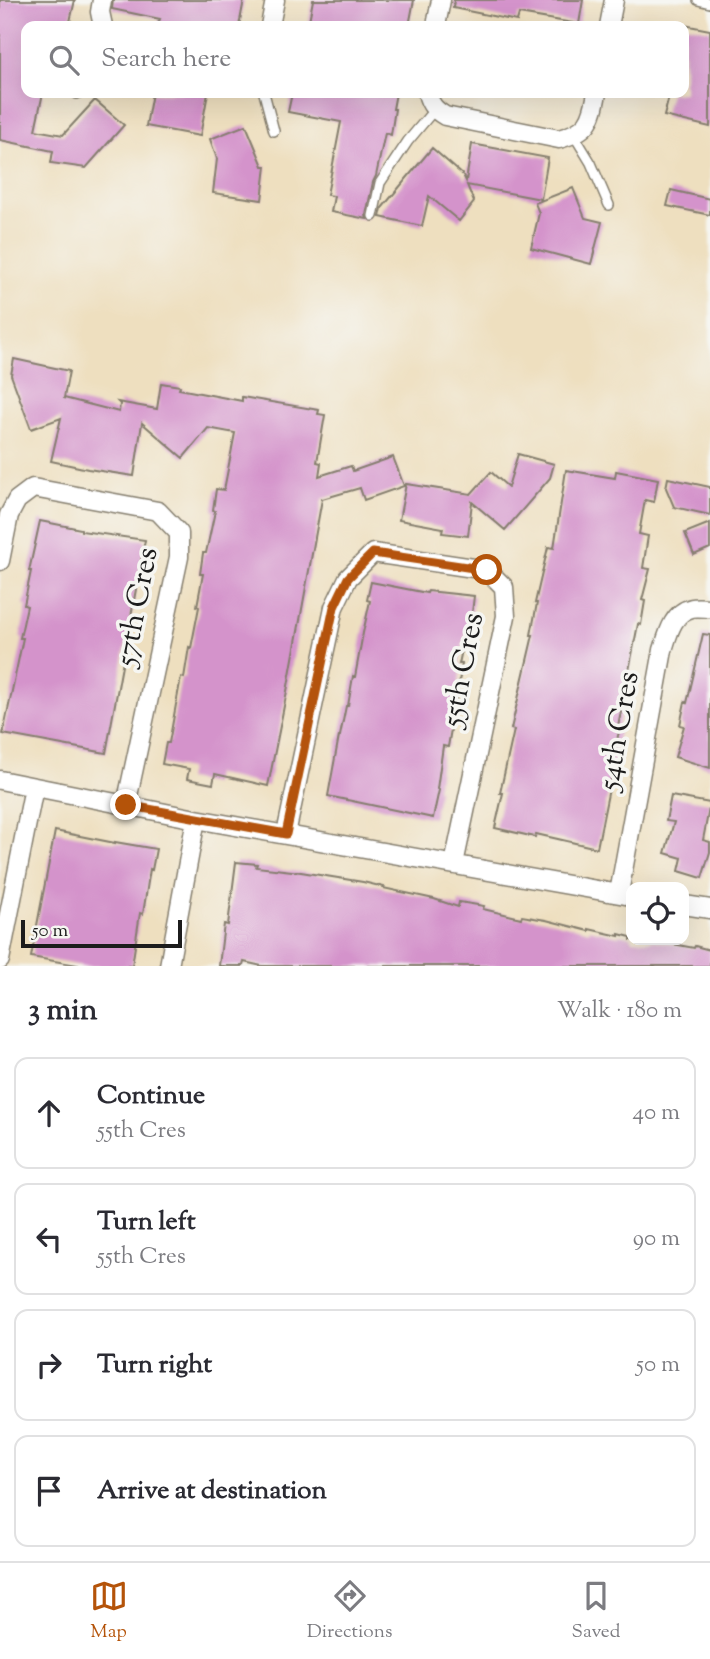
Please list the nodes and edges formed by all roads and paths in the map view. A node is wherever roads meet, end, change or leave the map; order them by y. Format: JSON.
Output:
{"nodes":[{"id":1,"x":102,"y":0,"type":"edge"},
{"id":2,"x":275,"y":0,"type":"edge"},
{"id":3,"x":441,"y":0,"type":"edge"},
{"id":4,"x":614,"y":0,"type":"edge"},
{"id":5,"x":698,"y":0,"type":"edge"},
{"id":6,"x":710,"y":3,"type":"edge"},
{"id":7,"x":102,"y":21,"type":"edge"},
{"id":8,"x":271,"y":21,"type":"edge"},
{"id":9,"x":437,"y":21,"type":"edge"},
{"id":10,"x":611,"y":21,"type":"edge"},
{"id":11,"x":265,"y":98,"type":"edge"},
{"id":12,"x":596,"y":98,"type":"edge"},
{"id":13,"x":431,"y":101,"type":"edge"},
{"id":14,"x":274,"y":131,"type":"dead end"},
{"id":15,"x":573,"y":135,"type":"junction"},
{"id":16,"x":609,"y":205,"type":"dead end"},
{"id":17,"x":373,"y":216,"type":"dead end"},
{"id":18,"x":0,"y":561,"type":"edge"},
{"id":19,"x":710,"y":608,"type":"edge"},
{"id":20,"x":0,"y":780,"type":"edge"},
{"id":21,"x":34,"y":787,"type":"junction"},
{"id":22,"x":126,"y":805,"type":"junction"},
{"id":23,"x":196,"y":818,"type":"junction"},
{"id":24,"x":286,"y":834,"type":"junction"},
{"id":25,"x":454,"y":864,"type":"junction"},
{"id":26,"x":625,"y":894,"type":"edge"},
{"id":27,"x":689,"y":906,"type":"edge"},
{"id":28,"x":710,"y":909,"type":"edge"},
{"id":29,"x":0,"y":960,"type":"edge"},
{"id":30,"x":169,"y":966,"type":"edge"}],
"edges":[{"from":1,"to":7,"type":"street"},
{"from":2,"to":8,"type":"street"},
{"from":3,"to":9,"type":"street"},
{"from":4,"to":10,"type":"street"},
{"from":5,"to":6,"type":"lane"},
{"from":11,"to":14,"type":"lane"},
{"from":12,"to":15,"type":"street"},
{"from":13,"to":15,"type":"street"},
{"from":13,"to":17,"type":"lane"},
{"from":15,"to":16,"type":"lane"},
{"from":18,"to":22,"type":"street","name":"57th Cres"},
{"from":19,"to":26,"type":"street","name":"54th Cres"},
{"from":20,"to":21,"type":"street"},
{"from":21,"to":22,"type":"street"},
{"from":21,"to":29,"type":"street"},
{"from":22,"to":23,"type":"street"},
{"from":23,"to":24,"type":"street"},
{"from":23,"to":30,"type":"street"},
{"from":24,"to":25,"type":"street"},
{"from":24,"to":25,"type":"street","name":"55th Cres"},
{"from":25,"to":26,"type":"street"},
{"from":27,"to":28,"type":"street"}]}
